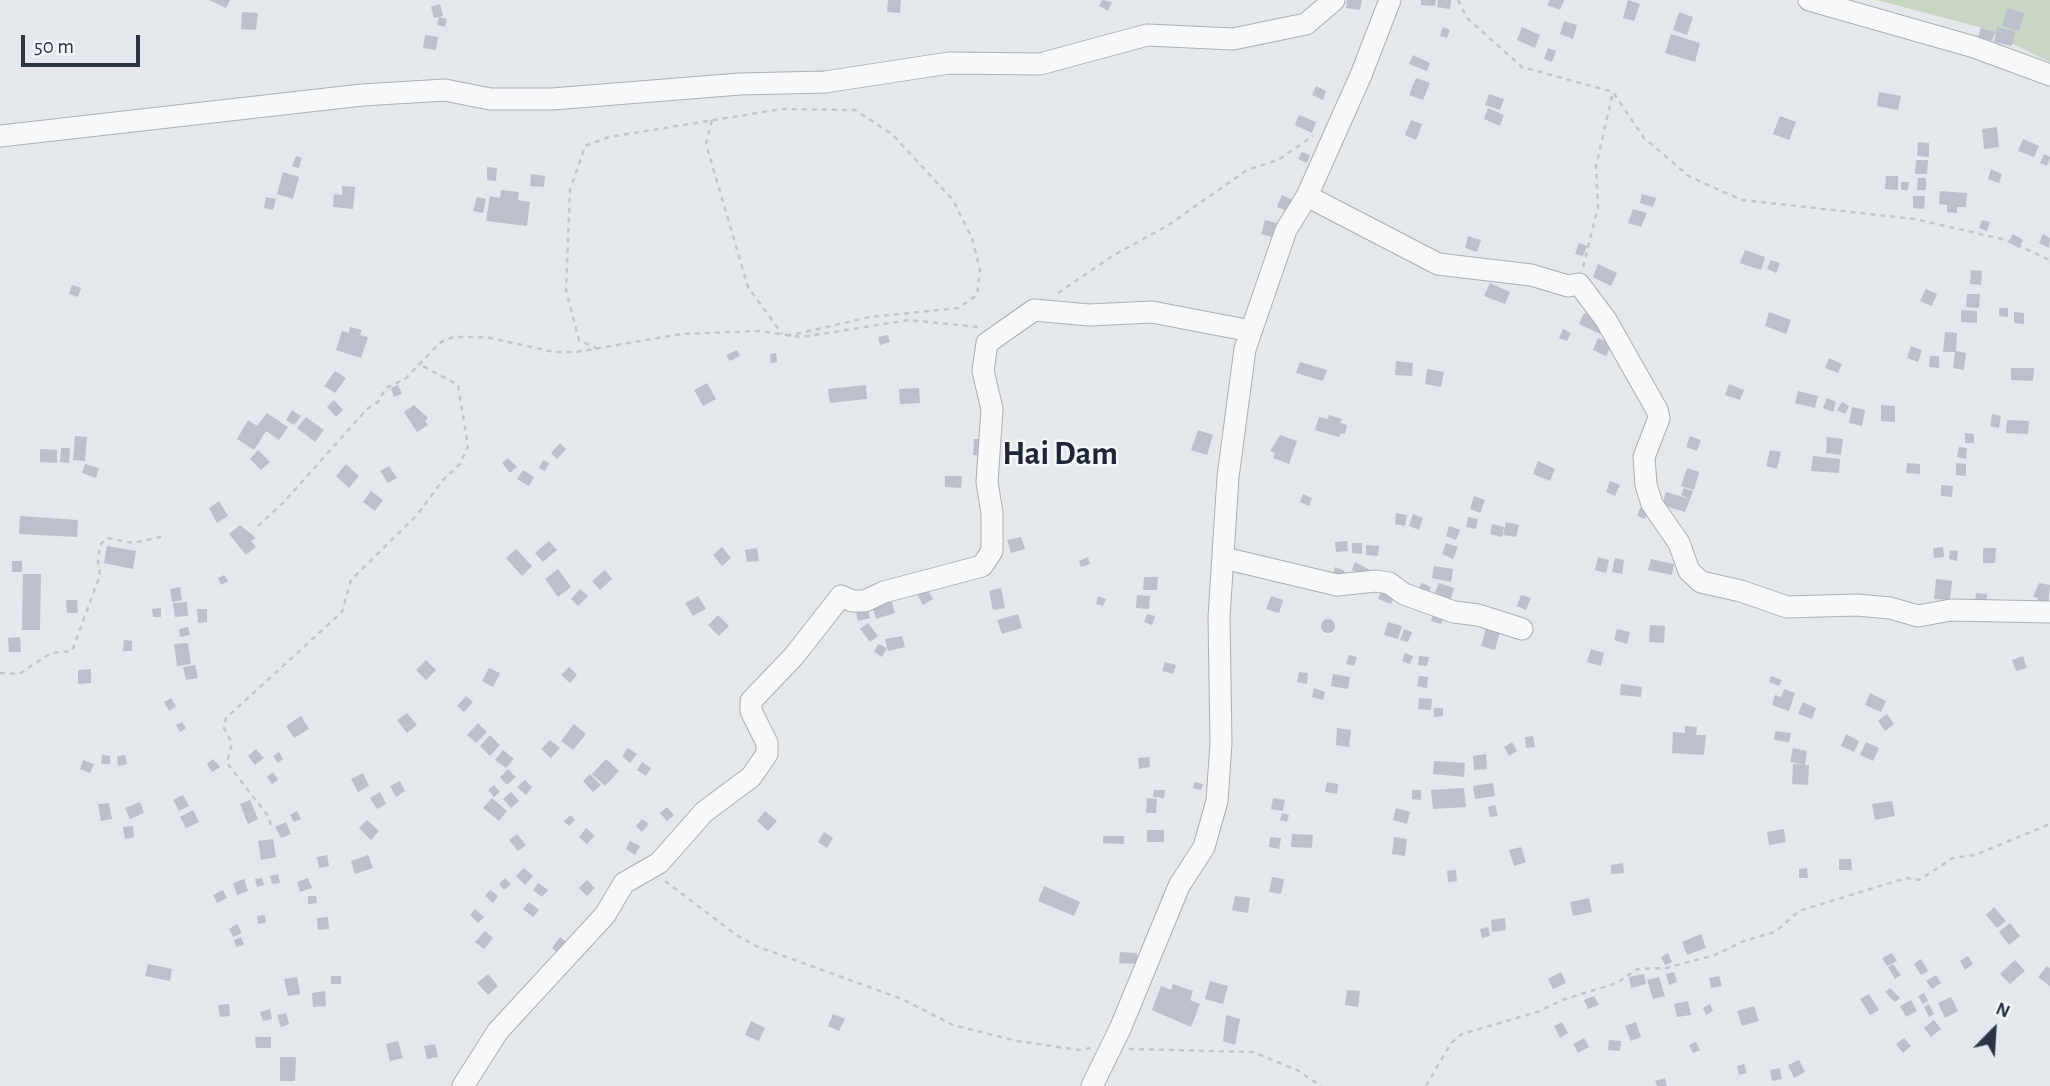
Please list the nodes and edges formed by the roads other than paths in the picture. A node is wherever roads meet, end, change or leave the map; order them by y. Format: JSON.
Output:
{"nodes":[{"id":1,"x":1334,"y":0,"type":"edge"},
{"id":2,"x":1390,"y":0,"type":"edge"},
{"id":3,"x":1809,"y":0,"type":"edge"},
{"id":4,"x":2050,"y":75,"type":"edge"},
{"id":5,"x":0,"y":136,"type":"edge"},
{"id":6,"x":1307,"y":196,"type":"junction"},
{"id":7,"x":1251,"y":331,"type":"junction"},
{"id":8,"x":1224,"y":558,"type":"junction"},
{"id":9,"x":2050,"y":612,"type":"edge"},
{"id":10,"x":1522,"y":629,"type":"dead end"},
{"id":11,"x":463,"y":1086,"type":"edge"},
{"id":12,"x":1092,"y":1086,"type":"edge"}],
"edges":[{"from":1,"to":5,"type":"street"},
{"from":2,"to":6,"type":"street"},
{"from":3,"to":4,"type":"street"},
{"from":6,"to":7,"type":"street"},
{"from":6,"to":9,"type":"street"},
{"from":7,"to":8,"type":"street"},
{"from":7,"to":11,"type":"street"},
{"from":8,"to":10,"type":"street"},
{"from":8,"to":12,"type":"street"}]}
